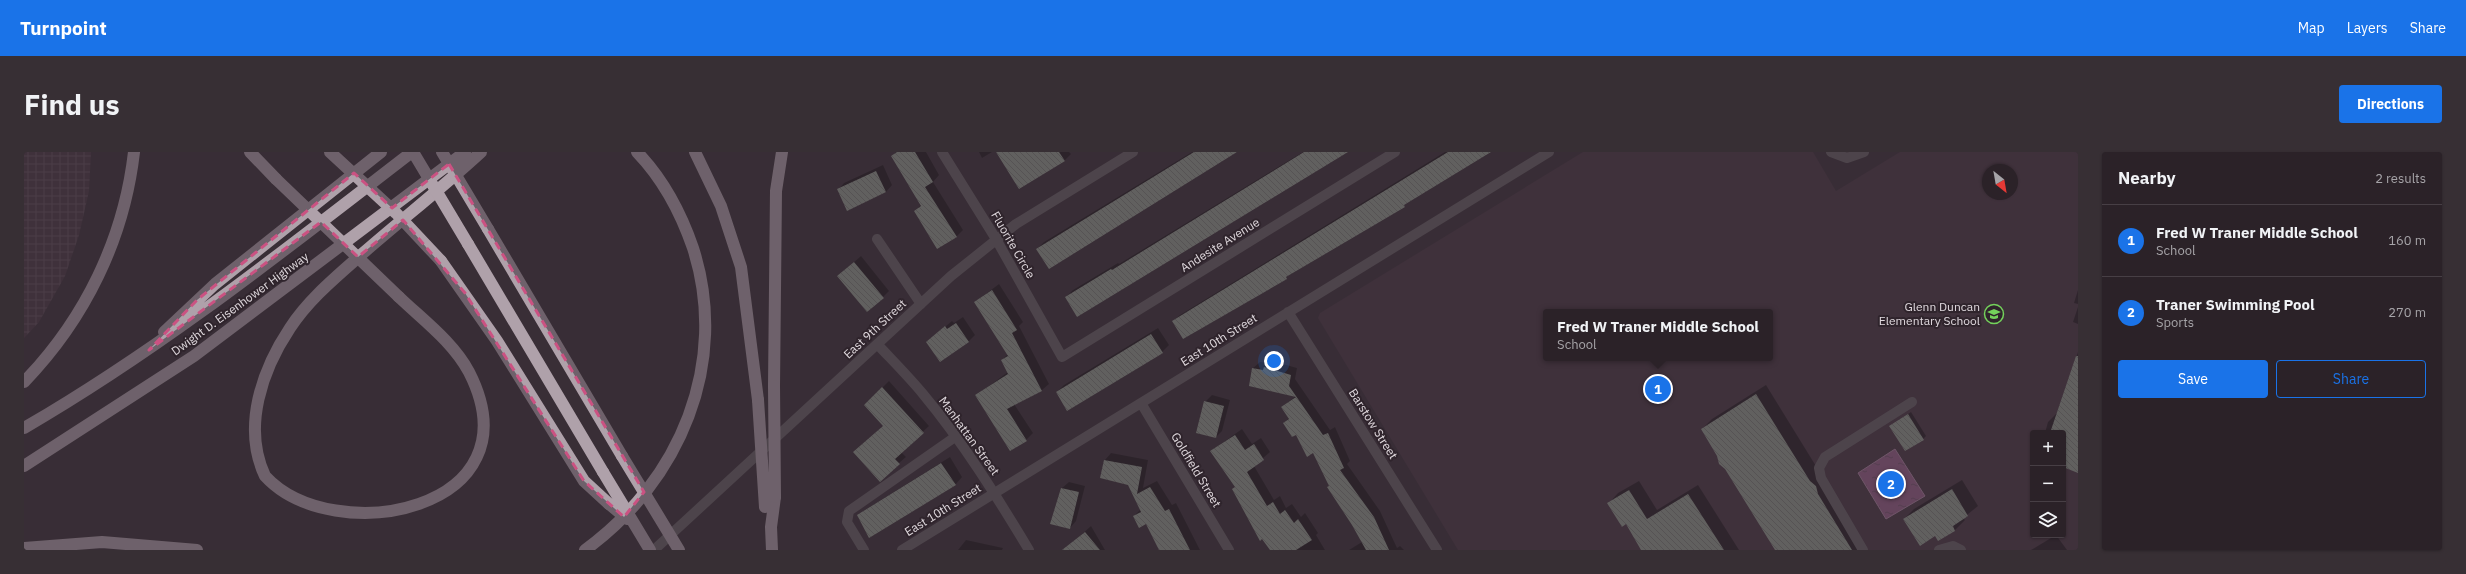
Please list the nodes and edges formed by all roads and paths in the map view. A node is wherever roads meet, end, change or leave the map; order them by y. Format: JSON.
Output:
{"nodes":[{"id":1,"x":134,"y":152,"type":"edge"},
{"id":2,"x":250,"y":152,"type":"edge"},
{"id":3,"x":330,"y":152,"type":"edge"},
{"id":4,"x":381,"y":152,"type":"edge"},
{"id":5,"x":412,"y":152,"type":"edge"},
{"id":6,"x":442,"y":152,"type":"edge"},
{"id":7,"x":465,"y":152,"type":"edge"},
{"id":8,"x":481,"y":152,"type":"edge"},
{"id":9,"x":637,"y":152,"type":"edge"},
{"id":10,"x":695,"y":152,"type":"edge"},
{"id":11,"x":782,"y":152,"type":"edge"},
{"id":12,"x":942,"y":152,"type":"edge"},
{"id":13,"x":1133,"y":152,"type":"edge"},
{"id":14,"x":1396,"y":152,"type":"edge"},
{"id":15,"x":1549,"y":152,"type":"edge"},
{"id":16,"x":1864,"y":152,"type":"edge"},
{"id":17,"x":1834,"y":154,"type":"edge"},
{"id":18,"x":1117,"y":156,"type":"edge"},
{"id":19,"x":877,"y":239,"type":"dead end"},
{"id":20,"x":996,"y":239,"type":"junction"},
{"id":21,"x":921,"y":304,"type":"junction"},
{"id":22,"x":1288,"y":312,"type":"junction"},
{"id":23,"x":878,"y":345,"type":"junction"},
{"id":24,"x":149,"y":350,"type":"junction"},
{"id":25,"x":1060,"y":353,"type":"joint"},
{"id":26,"x":24,"y":382,"type":"edge"},
{"id":27,"x":1912,"y":402,"type":"dead end"},
{"id":28,"x":1141,"y":404,"type":"junction"},
{"id":29,"x":24,"y":428,"type":"edge"},
{"id":30,"x":955,"y":437,"type":"junction"},
{"id":31,"x":24,"y":466,"type":"edge"},
{"id":32,"x":463,"y":493,"type":"dead end"},
{"id":33,"x":995,"y":493,"type":"junction"},
{"id":34,"x":282,"y":504,"type":"dead end"},
{"id":35,"x":636,"y":526,"type":"junction"},
{"id":36,"x":771,"y":527,"type":"junction"},
{"id":37,"x":102,"y":542,"type":"junction"},
{"id":38,"x":24,"y":548,"type":"edge"},
{"id":39,"x":142,"y":550,"type":"edge"},
{"id":40,"x":197,"y":550,"type":"edge"},
{"id":41,"x":585,"y":550,"type":"edge"},
{"id":42,"x":650,"y":550,"type":"edge"},
{"id":43,"x":654,"y":550,"type":"edge"},
{"id":44,"x":679,"y":550,"type":"edge"},
{"id":45,"x":772,"y":550,"type":"edge"},
{"id":46,"x":864,"y":550,"type":"edge"},
{"id":47,"x":902,"y":550,"type":"edge"},
{"id":48,"x":1029,"y":550,"type":"edge"},
{"id":49,"x":1229,"y":550,"type":"edge"},
{"id":50,"x":1437,"y":550,"type":"edge"},
{"id":51,"x":1864,"y":550,"type":"edge"},
{"id":52,"x":1939,"y":550,"type":"edge"},
{"id":53,"x":1961,"y":550,"type":"edge"}],
"edges":[{"from":1,"to":26,"type":"highway"},
{"from":2,"to":32,"type":"highway","bridge":true},
{"from":3,"to":35,"type":"highway","bridge":true},
{"from":4,"to":24,"type":"highway"},
{"from":5,"to":24,"type":"highway","name":"Dwight D. Eisenhower Highway"},
{"from":5,"to":35,"type":"highway","bridge":true},
{"from":6,"to":44,"type":"highway","bridge":true},
{"from":7,"to":31,"type":"highway","name":"Dwight D. Eisenhower Highway"},
{"from":8,"to":34,"type":"highway"},
{"from":9,"to":41,"type":"highway"},
{"from":10,"to":36,"type":"highway","bridge":true},
{"from":11,"to":36,"type":"highway","bridge":true},
{"from":12,"to":20,"type":"street","name":"Fluorite Circle"},
{"from":13,"to":18,"type":"street","name":"East 9th Street"},
{"from":14,"to":25,"type":"street","name":"Andesite Avenue"},
{"from":15,"to":22,"type":"street","name":"East 10th Street"},
{"from":16,"to":17,"type":"street"},
{"from":18,"to":20,"type":"street","name":"East 9th Street"},
{"from":19,"to":21,"type":"street"},
{"from":20,"to":21,"type":"street","name":"East 9th Street"},
{"from":20,"to":25,"type":"street","name":"Fluorite Circle"},
{"from":21,"to":23,"type":"street","name":"East 9th Street"},
{"from":22,"to":28,"type":"street","name":"East 10th Street"},
{"from":22,"to":50,"type":"street","name":"Barstow Street"},
{"from":23,"to":30,"type":"street","name":"Manhattan Street"},
{"from":23,"to":43,"type":"street","name":"East 9th Street"},
{"from":24,"to":29,"type":"highway","name":"Dwight D. Eisenhower Highway"},
{"from":27,"to":51,"type":"street"},
{"from":28,"to":33,"type":"street","name":"East 10th Street"},
{"from":28,"to":49,"type":"street","name":"Goldfield Street"},
{"from":30,"to":33,"type":"street","name":"Manhattan Street"},
{"from":30,"to":46,"type":"street"},
{"from":33,"to":47,"type":"street","name":"East 10th Street"},
{"from":33,"to":48,"type":"street","name":"Manhattan Street"},
{"from":35,"to":42,"type":"highway","bridge":true},
{"from":36,"to":45,"type":"highway"},
{"from":37,"to":38,"type":"highway"},
{"from":37,"to":39,"type":"highway"},
{"from":37,"to":40,"type":"highway"},
{"from":52,"to":53,"type":"street"}]}
